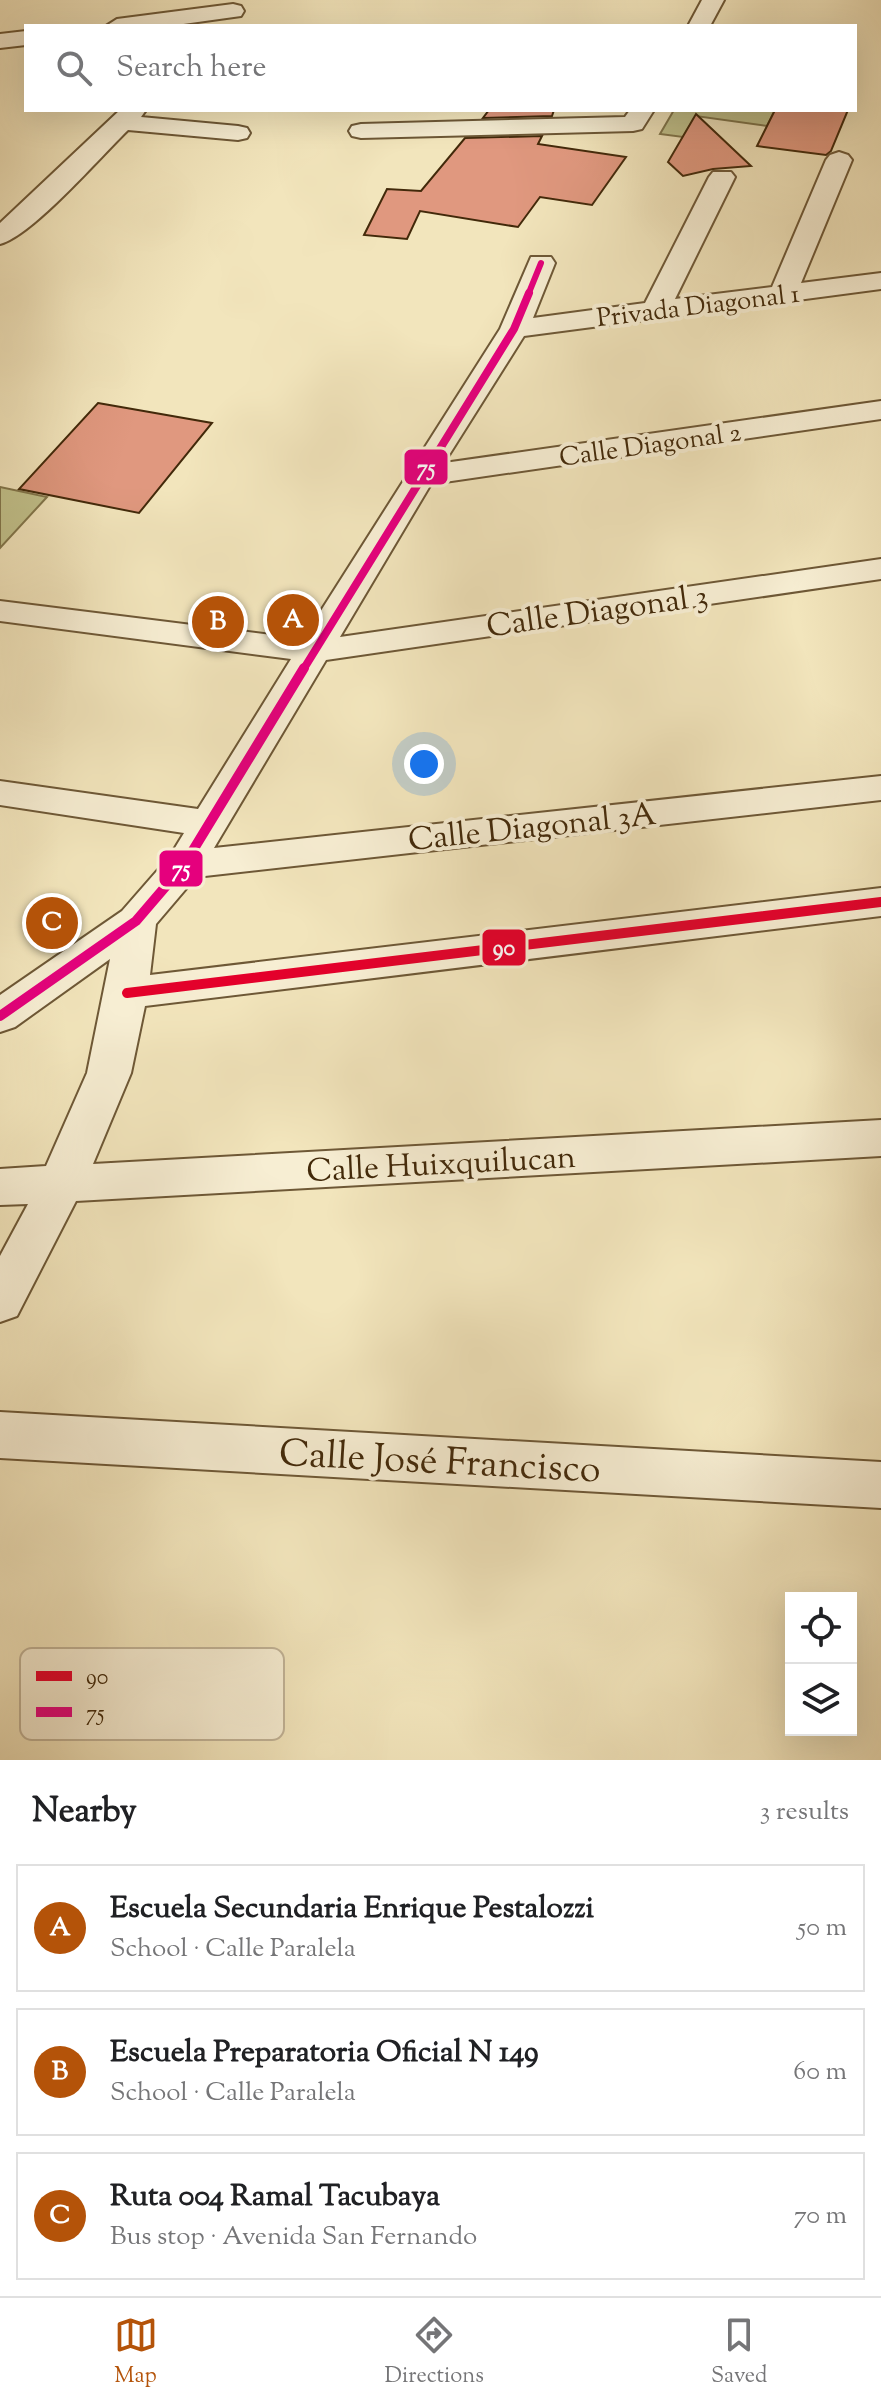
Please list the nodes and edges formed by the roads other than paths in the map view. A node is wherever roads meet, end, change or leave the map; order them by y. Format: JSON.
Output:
{"nodes":[{"id":1,"x":713,"y":0,"type":"edge"},
{"id":2,"x":230,"y":12,"type":"edge"},
{"id":3,"x":133,"y":24,"type":"edge"},
{"id":4,"x":700,"y":24,"type":"edge"},
{"id":5,"x":24,"y":38,"type":"edge"},
{"id":6,"x":0,"y":41,"type":"edge"},
{"id":7,"x":641,"y":112,"type":"edge"},
{"id":8,"x":127,"y":116,"type":"edge"},
{"id":9,"x":361,"y":131,"type":"dead end"},
{"id":10,"x":238,"y":133,"type":"dead end"},
{"id":11,"x":839,"y":160,"type":"dead end"},
{"id":12,"x":722,"y":177,"type":"dead end"},
{"id":13,"x":0,"y":200,"type":"edge"},
{"id":14,"x":37,"y":205,"type":"junction"},
{"id":15,"x":0,"y":236,"type":"edge"},
{"id":16,"x":541,"y":263,"type":"dead end"},
{"id":17,"x":881,"y":281,"type":"edge"},
{"id":18,"x":783,"y":294,"type":"junction"},
{"id":19,"x":656,"y":310,"type":"junction"},
{"id":20,"x":514,"y":329,"type":"junction"},
{"id":21,"x":881,"y":410,"type":"edge"},
{"id":22,"x":420,"y":476,"type":"junction"},
{"id":23,"x":881,"y":569,"type":"edge"},
{"id":24,"x":0,"y":611,"type":"edge"},
{"id":25,"x":313,"y":651,"type":"junction"},
{"id":26,"x":881,"y":788,"type":"edge"},
{"id":27,"x":0,"y":793,"type":"edge"},
{"id":28,"x":210,"y":824,"type":"junction"},
{"id":29,"x":184,"y":865,"type":"junction"},
{"id":30,"x":881,"y":902,"type":"edge"},
{"id":31,"x":136,"y":921,"type":"junction"},
{"id":32,"x":127,"y":993,"type":"junction"},
{"id":33,"x":2,"y":1014,"type":"edge"},
{"id":34,"x":881,"y":1138,"type":"edge"},
{"id":35,"x":61,"y":1185,"type":"junction"},
{"id":36,"x":0,"y":1187,"type":"edge"},
{"id":37,"x":0,"y":1302,"type":"edge"},
{"id":38,"x":0,"y":1435,"type":"edge"},
{"id":39,"x":881,"y":1485,"type":"edge"}],
"edges":[{"from":1,"to":4,"type":"street"},
{"from":2,"to":3,"type":"street"},
{"from":5,"to":6,"type":"street"},
{"from":7,"to":9,"type":"street"},
{"from":8,"to":10,"type":"street"},
{"from":8,"to":14,"type":"street"},
{"from":11,"to":18,"type":"street"},
{"from":12,"to":19,"type":"street"},
{"from":13,"to":14,"type":"street"},
{"from":14,"to":15,"type":"street"},
{"from":16,"to":20,"type":"street"},
{"from":17,"to":18,"type":"street","name":"Privada Diagonal 1"},
{"from":18,"to":19,"type":"street","name":"Privada Diagonal 1"},
{"from":19,"to":20,"type":"street","name":"Privada Diagonal 1"},
{"from":20,"to":22,"type":"street"},
{"from":21,"to":22,"type":"street","name":"Calle Diagonal 2"},
{"from":22,"to":25,"type":"street"},
{"from":23,"to":25,"type":"street","name":"Calle Diagonal 3"},
{"from":24,"to":25,"type":"street","name":"Calle Diagonal 3"},
{"from":25,"to":28,"type":"street"},
{"from":26,"to":29,"type":"street","name":"Calle Diagonal 3A"},
{"from":27,"to":28,"type":"street"},
{"from":28,"to":29,"type":"street"},
{"from":29,"to":31,"type":"street"},
{"from":30,"to":32,"type":"street"},
{"from":31,"to":32,"type":"street"},
{"from":31,"to":33,"type":"street"},
{"from":32,"to":35,"type":"street"},
{"from":34,"to":35,"type":"street","name":"Calle Huixquilucan"},
{"from":35,"to":36,"type":"street","name":"Calle Huixquilucan"},
{"from":35,"to":37,"type":"street"},
{"from":38,"to":39,"type":"street","name":"Calle José Francisco"}]}
